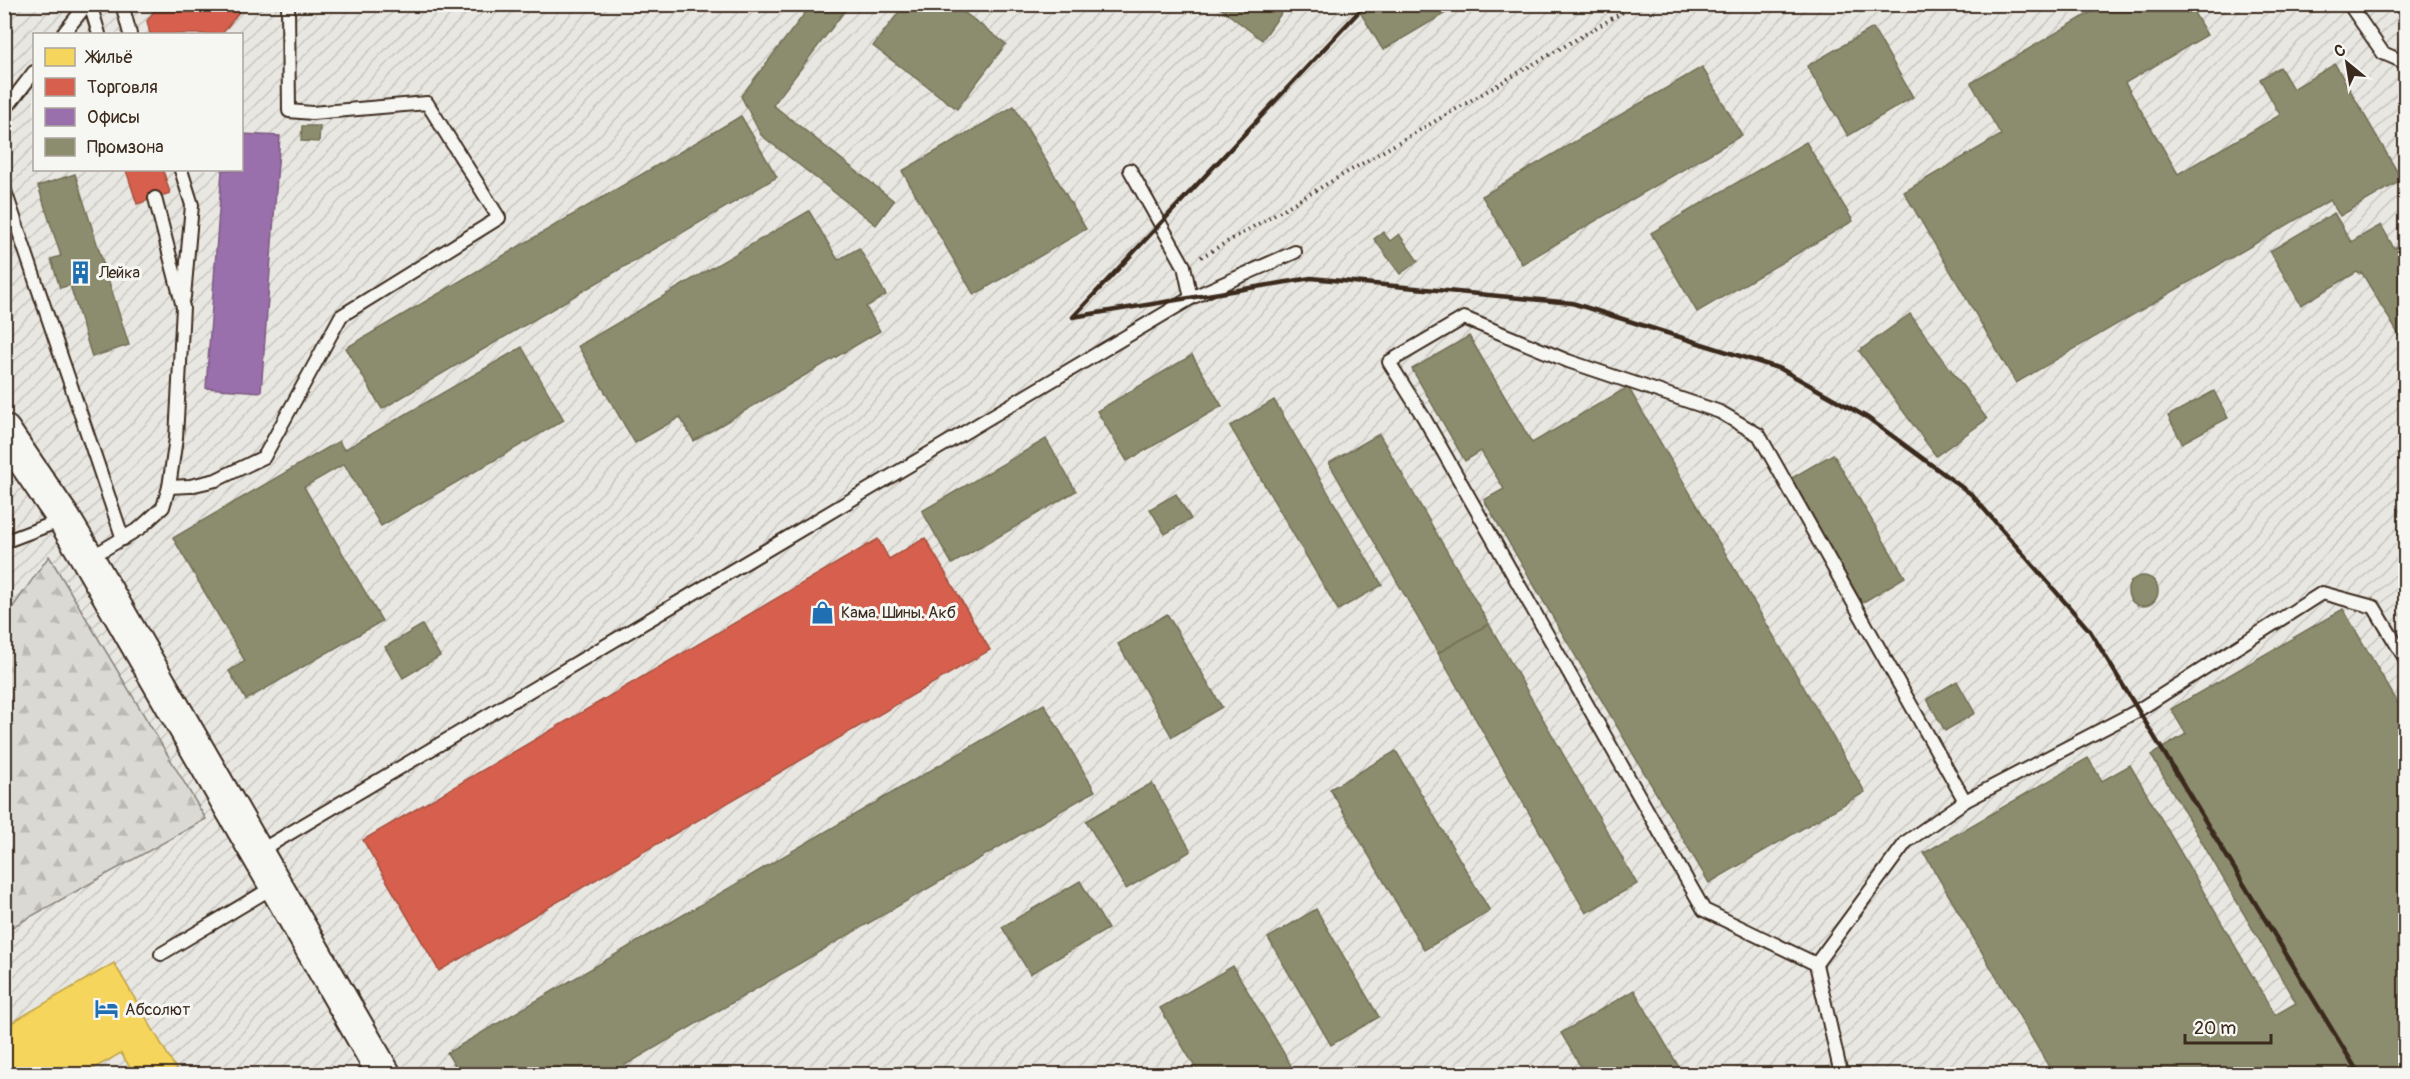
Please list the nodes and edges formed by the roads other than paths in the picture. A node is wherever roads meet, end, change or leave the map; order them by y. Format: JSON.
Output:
{"nodes":[{"id":1,"x":88,"y":4,"type":"edge"},
{"id":2,"x":122,"y":4,"type":"edge"},
{"id":3,"x":288,"y":4,"type":"edge"},
{"id":4,"x":2349,"y":4,"type":"edge"},
{"id":5,"x":64,"y":33,"type":"edge"},
{"id":6,"x":99,"y":33,"type":"edge"},
{"id":7,"x":130,"y":33,"type":"edge"},
{"id":8,"x":2406,"y":63,"type":"edge"},
{"id":9,"x":33,"y":73,"type":"edge"},
{"id":10,"x":4,"y":111,"type":"edge"},
{"id":11,"x":1130,"y":170,"type":"dead end"},
{"id":12,"x":181,"y":171,"type":"edge"},
{"id":13,"x":4,"y":188,"type":"edge"},
{"id":14,"x":154,"y":198,"type":"dead end"},
{"id":15,"x":1295,"y":252,"type":"dead end"},
{"id":16,"x":1191,"y":298,"type":"junction"},
{"id":17,"x":183,"y":307,"type":"junction"},
{"id":18,"x":4,"y":431,"type":"edge"},
{"id":19,"x":169,"y":487,"type":"junction"},
{"id":20,"x":64,"y":519,"type":"junction"},
{"id":21,"x":123,"y":539,"type":"junction"},
{"id":22,"x":4,"y":542,"type":"edge"},
{"id":23,"x":88,"y":560,"type":"junction"},
{"id":24,"x":2406,"y":660,"type":"edge"},
{"id":25,"x":1965,"y":801,"type":"junction"},
{"id":26,"x":257,"y":852,"type":"junction"},
{"id":27,"x":276,"y":885,"type":"junction"},
{"id":28,"x":160,"y":954,"type":"dead end"},
{"id":29,"x":1816,"y":964,"type":"junction"},
{"id":30,"x":384,"y":1074,"type":"edge"},
{"id":31,"x":1841,"y":1074,"type":"edge"}],
"edges":[{"from":1,"to":5,"type":"lane"},
{"from":1,"to":6,"type":"lane"},
{"from":2,"to":7,"type":"lane"},
{"from":3,"to":19,"type":"lane"},
{"from":4,"to":8,"type":"lane"},
{"from":9,"to":10,"type":"lane"},
{"from":11,"to":16,"type":"lane"},
{"from":12,"to":17,"type":"lane"},
{"from":13,"to":21,"type":"lane"},
{"from":14,"to":17,"type":"lane"},
{"from":15,"to":16,"type":"lane"},
{"from":16,"to":26,"type":"lane"},
{"from":17,"to":19,"type":"lane"},
{"from":18,"to":20,"type":"street"},
{"from":19,"to":21,"type":"lane"},
{"from":20,"to":22,"type":"lane"},
{"from":20,"to":23,"type":"street"},
{"from":21,"to":23,"type":"lane"},
{"from":23,"to":26,"type":"street"},
{"from":24,"to":25,"type":"lane"},
{"from":25,"to":29,"type":"lane"},
{"from":25,"to":29,"type":"lane"},
{"from":26,"to":27,"type":"street"},
{"from":27,"to":28,"type":"lane"},
{"from":27,"to":30,"type":"street"},
{"from":29,"to":31,"type":"lane"}]}
